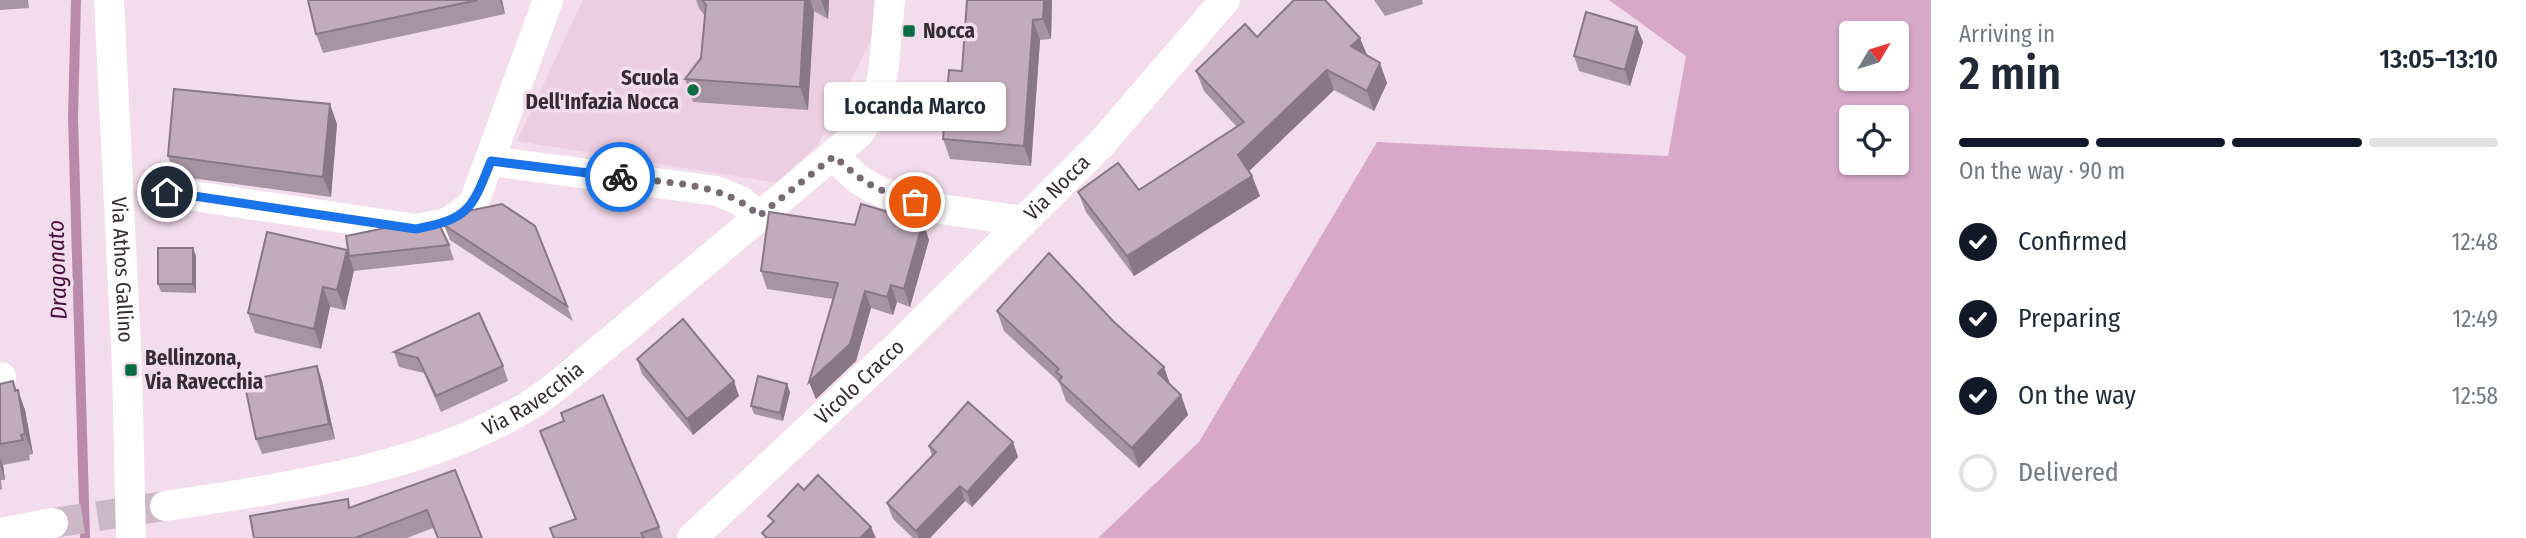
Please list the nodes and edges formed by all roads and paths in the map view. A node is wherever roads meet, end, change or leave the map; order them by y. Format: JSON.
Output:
{"nodes":[{"id":1,"x":109,"y":0,"type":"edge"},
{"id":2,"x":548,"y":0,"type":"edge"},
{"id":3,"x":890,"y":0,"type":"edge"},
{"id":4,"x":1225,"y":0,"type":"edge"},
{"id":5,"x":834,"y":156,"type":"junction"},
{"id":6,"x":491,"y":161,"type":"junction"},
{"id":7,"x":167,"y":192,"type":"dead end"},
{"id":8,"x":759,"y":216,"type":"junction"},
{"id":9,"x":1023,"y":221,"type":"junction"},
{"id":10,"x":165,"y":506,"type":"tunnel mouth"},
{"id":11,"x":53,"y":523,"type":"tunnel mouth"},
{"id":12,"x":0,"y":533,"type":"edge"},
{"id":13,"x":131,"y":538,"type":"edge"},
{"id":14,"x":692,"y":538,"type":"edge"}],
"edges":[{"from":1,"to":13,"type":"street","name":"Via Athos Gallino"},
{"from":2,"to":6,"type":"street"},
{"from":3,"to":5,"type":"street","name":"Via Ravecchia"},
{"from":4,"to":9,"type":"street","name":"Via Nocca"},
{"from":5,"to":8,"type":"street","name":"Via Ravecchia"},
{"from":5,"to":9,"type":"street","name":"Via Nocca"},
{"from":6,"to":7,"type":"street"},
{"from":6,"to":8,"type":"street"},
{"from":8,"to":10,"type":"street","name":"Via Ravecchia"},
{"from":9,"to":14,"type":"street","name":"Vicolo Cracco"},
{"from":11,"to":12,"type":"street"}]}
